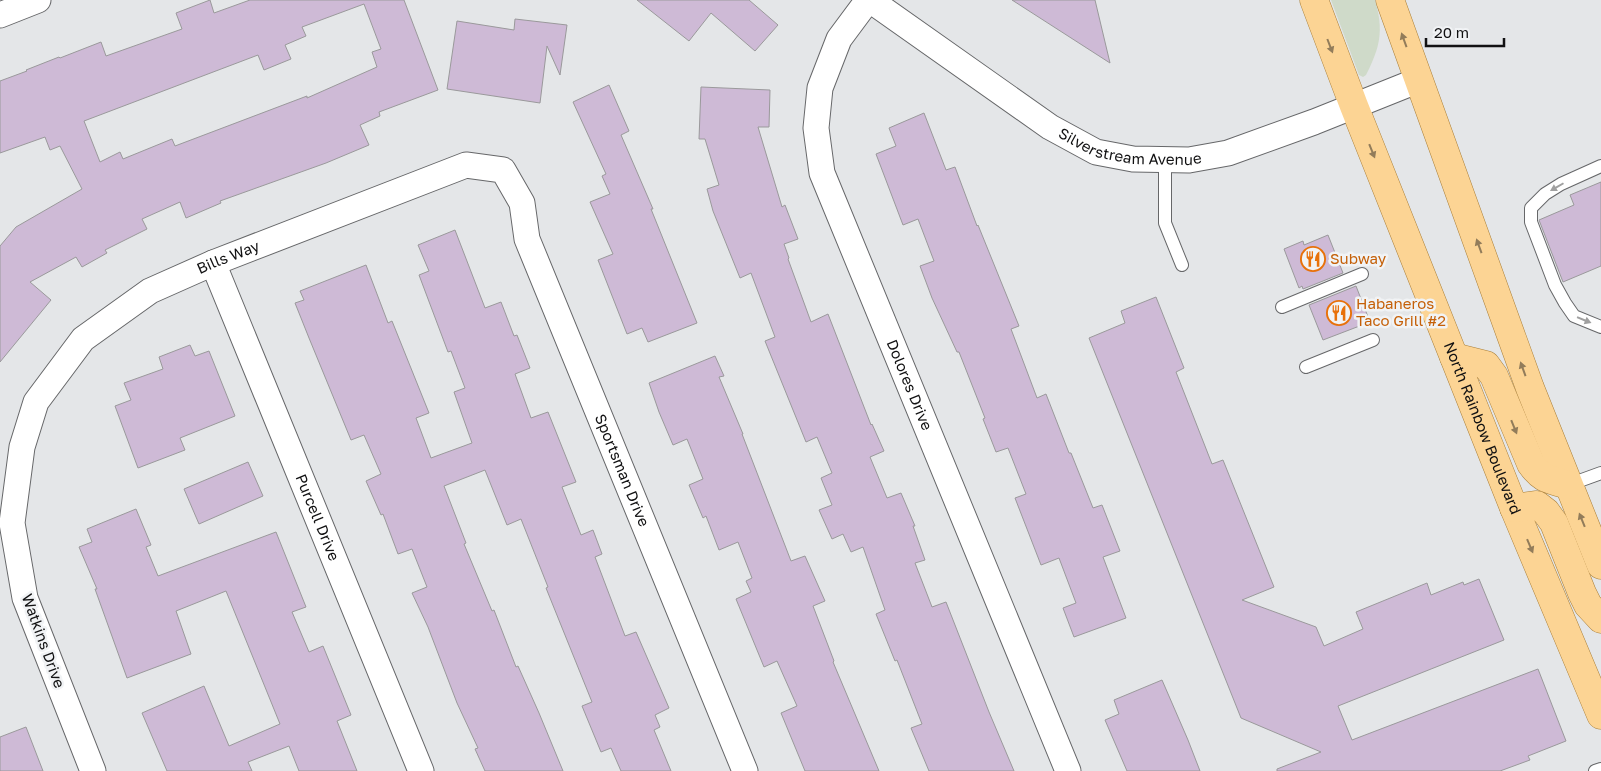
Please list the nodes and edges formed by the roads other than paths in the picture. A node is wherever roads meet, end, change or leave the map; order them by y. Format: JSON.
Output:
{"nodes":[{"id":1,"x":38,"y":0,"type":"edge"},
{"id":2,"x":869,"y":0,"type":"edge"},
{"id":3,"x":1314,"y":0,"type":"edge"},
{"id":4,"x":1390,"y":0,"type":"edge"},
{"id":5,"x":0,"y":15,"type":"edge"},
{"id":6,"x":1419,"y":80,"type":"junction"},
{"id":7,"x":1354,"y":106,"type":"junction"},
{"id":8,"x":1165,"y":160,"type":"junction"},
{"id":9,"x":1601,"y":166,"type":"edge"},
{"id":10,"x":503,"y":170,"type":"joint"},
{"id":11,"x":213,"y":263,"type":"junction"},
{"id":12,"x":1182,"y":265,"type":"dead end"},
{"id":13,"x":1362,"y":274,"type":"dead end"},
{"id":14,"x":1282,"y":307,"type":"dead end"},
{"id":15,"x":1601,"y":327,"type":"edge"},
{"id":16,"x":1373,"y":340,"type":"dead end"},
{"id":17,"x":1454,"y":357,"type":"junction"},
{"id":18,"x":1306,"y":367,"type":"dead end"},
{"id":19,"x":22,"y":447,"type":"joint"},
{"id":20,"x":1601,"y":473,"type":"edge"},
{"id":21,"x":1568,"y":485,"type":"junction"},
{"id":22,"x":1514,"y":508,"type":"junction"},
{"id":23,"x":1601,"y":565,"type":"edge"},
{"id":24,"x":1601,"y":619,"type":"edge"},
{"id":25,"x":1601,"y":715,"type":"edge"},
{"id":26,"x":1601,"y":769,"type":"edge"},
{"id":27,"x":93,"y":771,"type":"edge"},
{"id":28,"x":421,"y":771,"type":"edge"},
{"id":29,"x":745,"y":771,"type":"edge"},
{"id":30,"x":1068,"y":771,"type":"edge"},
{"id":31,"x":1595,"y":771,"type":"edge"}],
"edges":[{"from":1,"to":5,"type":"street"},
{"from":2,"to":8,"type":"street","name":"Silverstream Avenue"},
{"from":2,"to":30,"type":"street","name":"Dolores Drive"},
{"from":3,"to":7,"type":"main road","name":"North Rainbow Boulevard","one_way":true},
{"from":6,"to":4,"type":"main road","one_way":true},
{"from":6,"to":7,"type":"street","name":"Silverstream Avenue"},
{"from":21,"to":6,"type":"main road","one_way":true},
{"from":7,"to":8,"type":"street","name":"Silverstream Avenue"},
{"from":7,"to":17,"type":"main road","name":"North Rainbow Boulevard","one_way":true},
{"from":8,"to":12,"type":"lane"},
{"from":9,"to":15,"type":"lane","one_way":true},
{"from":10,"to":11,"type":"street","name":"Bills Way"},
{"from":10,"to":29,"type":"street","name":"Sportsman Drive"},
{"from":11,"to":19,"type":"street","name":"Bills Way"},
{"from":11,"to":28,"type":"street","name":"Purcell Drive"},
{"from":13,"to":14,"type":"lane"},
{"from":16,"to":18,"type":"lane"},
{"from":17,"to":21,"type":"main road","one_way":true},
{"from":17,"to":22,"type":"main road","name":"North Rainbow Boulevard"},
{"from":19,"to":27,"type":"street","name":"Watkins Drive"},
{"from":20,"to":21,"type":"lane"},
{"from":23,"to":21,"type":"main road","one_way":true},
{"from":22,"to":24,"type":"main road"},
{"from":22,"to":25,"type":"main road","name":"North Rainbow Boulevard","one_way":true},
{"from":26,"to":31,"type":"lane"}]}
